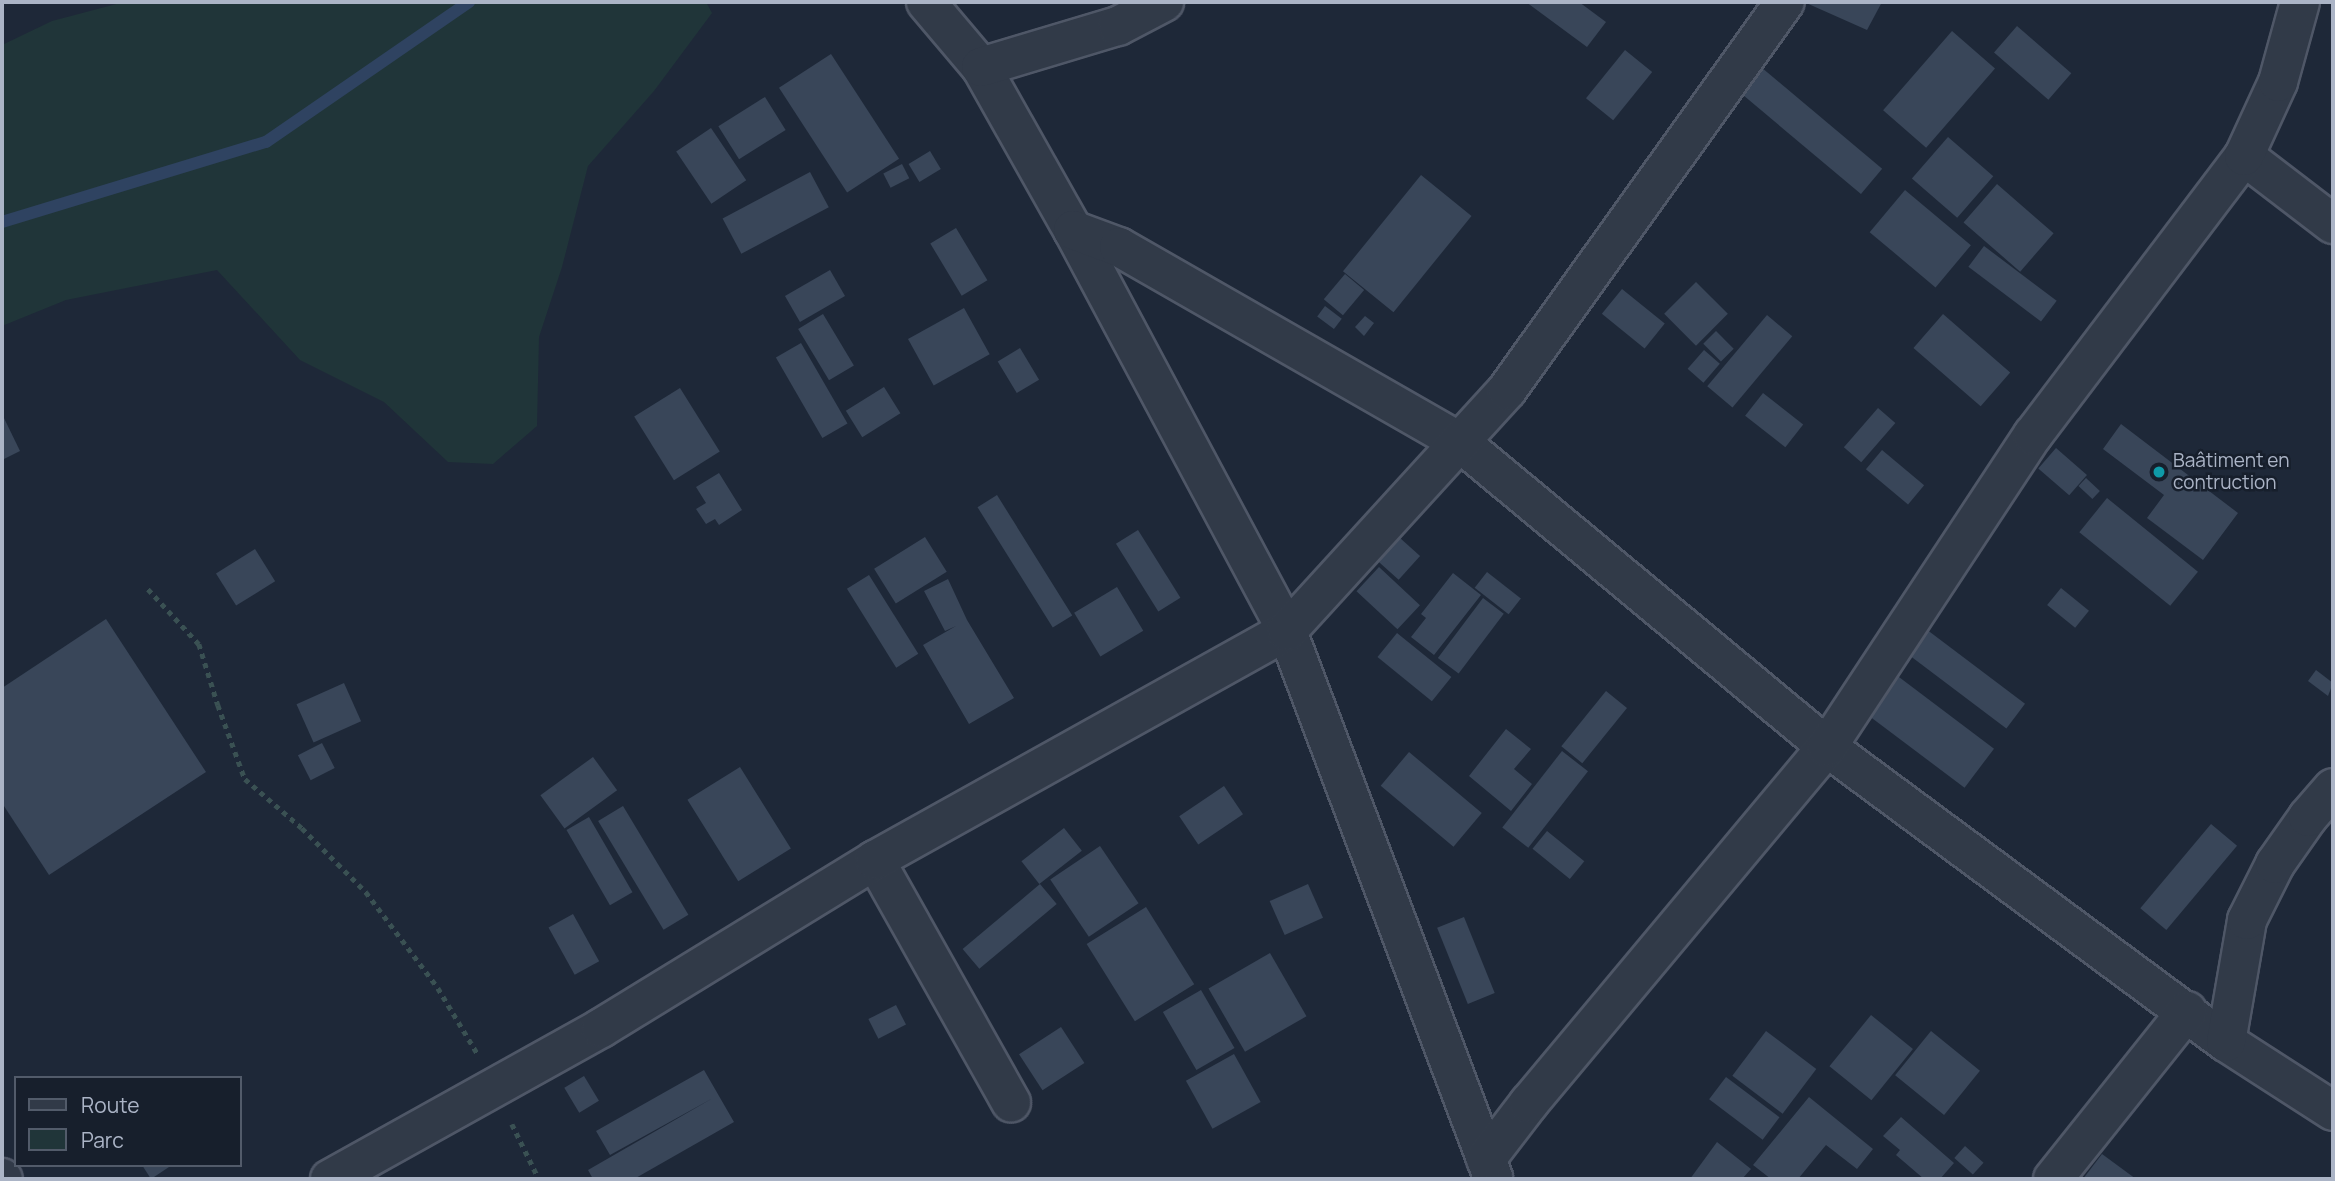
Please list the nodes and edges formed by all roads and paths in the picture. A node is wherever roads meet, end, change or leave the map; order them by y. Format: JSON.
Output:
{"nodes":[{"id":1,"x":926,"y":2,"type":"edge"},
{"id":2,"x":1164,"y":2,"type":"edge"},
{"id":3,"x":1785,"y":2,"type":"edge"},
{"id":4,"x":2300,"y":2,"type":"edge"},
{"id":5,"x":981,"y":67,"type":"junction"},
{"id":6,"x":2244,"y":156,"type":"junction"},
{"id":7,"x":2333,"y":224,"type":"edge"},
{"id":8,"x":1073,"y":230,"type":"junction"},
{"id":9,"x":1461,"y":443,"type":"junction"},
{"id":10,"x":148,"y":589,"type":"dead end"},
{"id":11,"x":1287,"y":631,"type":"junction"},
{"id":12,"x":1827,"y":747,"type":"junction"},
{"id":13,"x":2333,"y":788,"type":"edge"},
{"id":14,"x":875,"y":860,"type":"junction"},
{"id":15,"x":2187,"y":1011,"type":"junction"},
{"id":16,"x":2226,"y":1042,"type":"junction"},
{"id":17,"x":496,"y":1087,"type":"junction"},
{"id":18,"x":1011,"y":1102,"type":"dead end"},
{"id":19,"x":2333,"y":1111,"type":"edge"},
{"id":20,"x":1490,"y":1169,"type":"edge"},
{"id":21,"x":330,"y":1179,"type":"edge"},
{"id":22,"x":539,"y":1179,"type":"edge"},
{"id":23,"x":2053,"y":1179,"type":"edge"}],
"edges":[{"from":1,"to":5,"type":"street"},
{"from":2,"to":5,"type":"street"},
{"from":3,"to":9,"type":"street"},
{"from":4,"to":6,"type":"street"},
{"from":5,"to":8,"type":"street"},
{"from":6,"to":7,"type":"street"},
{"from":6,"to":12,"type":"street"},
{"from":8,"to":9,"type":"street"},
{"from":8,"to":11,"type":"street"},
{"from":9,"to":11,"type":"street"},
{"from":9,"to":12,"type":"street"},
{"from":10,"to":17,"type":"path"},
{"from":11,"to":14,"type":"street"},
{"from":11,"to":20,"type":"street"},
{"from":12,"to":15,"type":"street"},
{"from":12,"to":20,"type":"street"},
{"from":13,"to":16,"type":"street"},
{"from":14,"to":17,"type":"street"},
{"from":14,"to":18,"type":"street"},
{"from":15,"to":16,"type":"street"},
{"from":15,"to":23,"type":"street"},
{"from":16,"to":19,"type":"street"},
{"from":17,"to":21,"type":"street"},
{"from":17,"to":22,"type":"path"}]}
